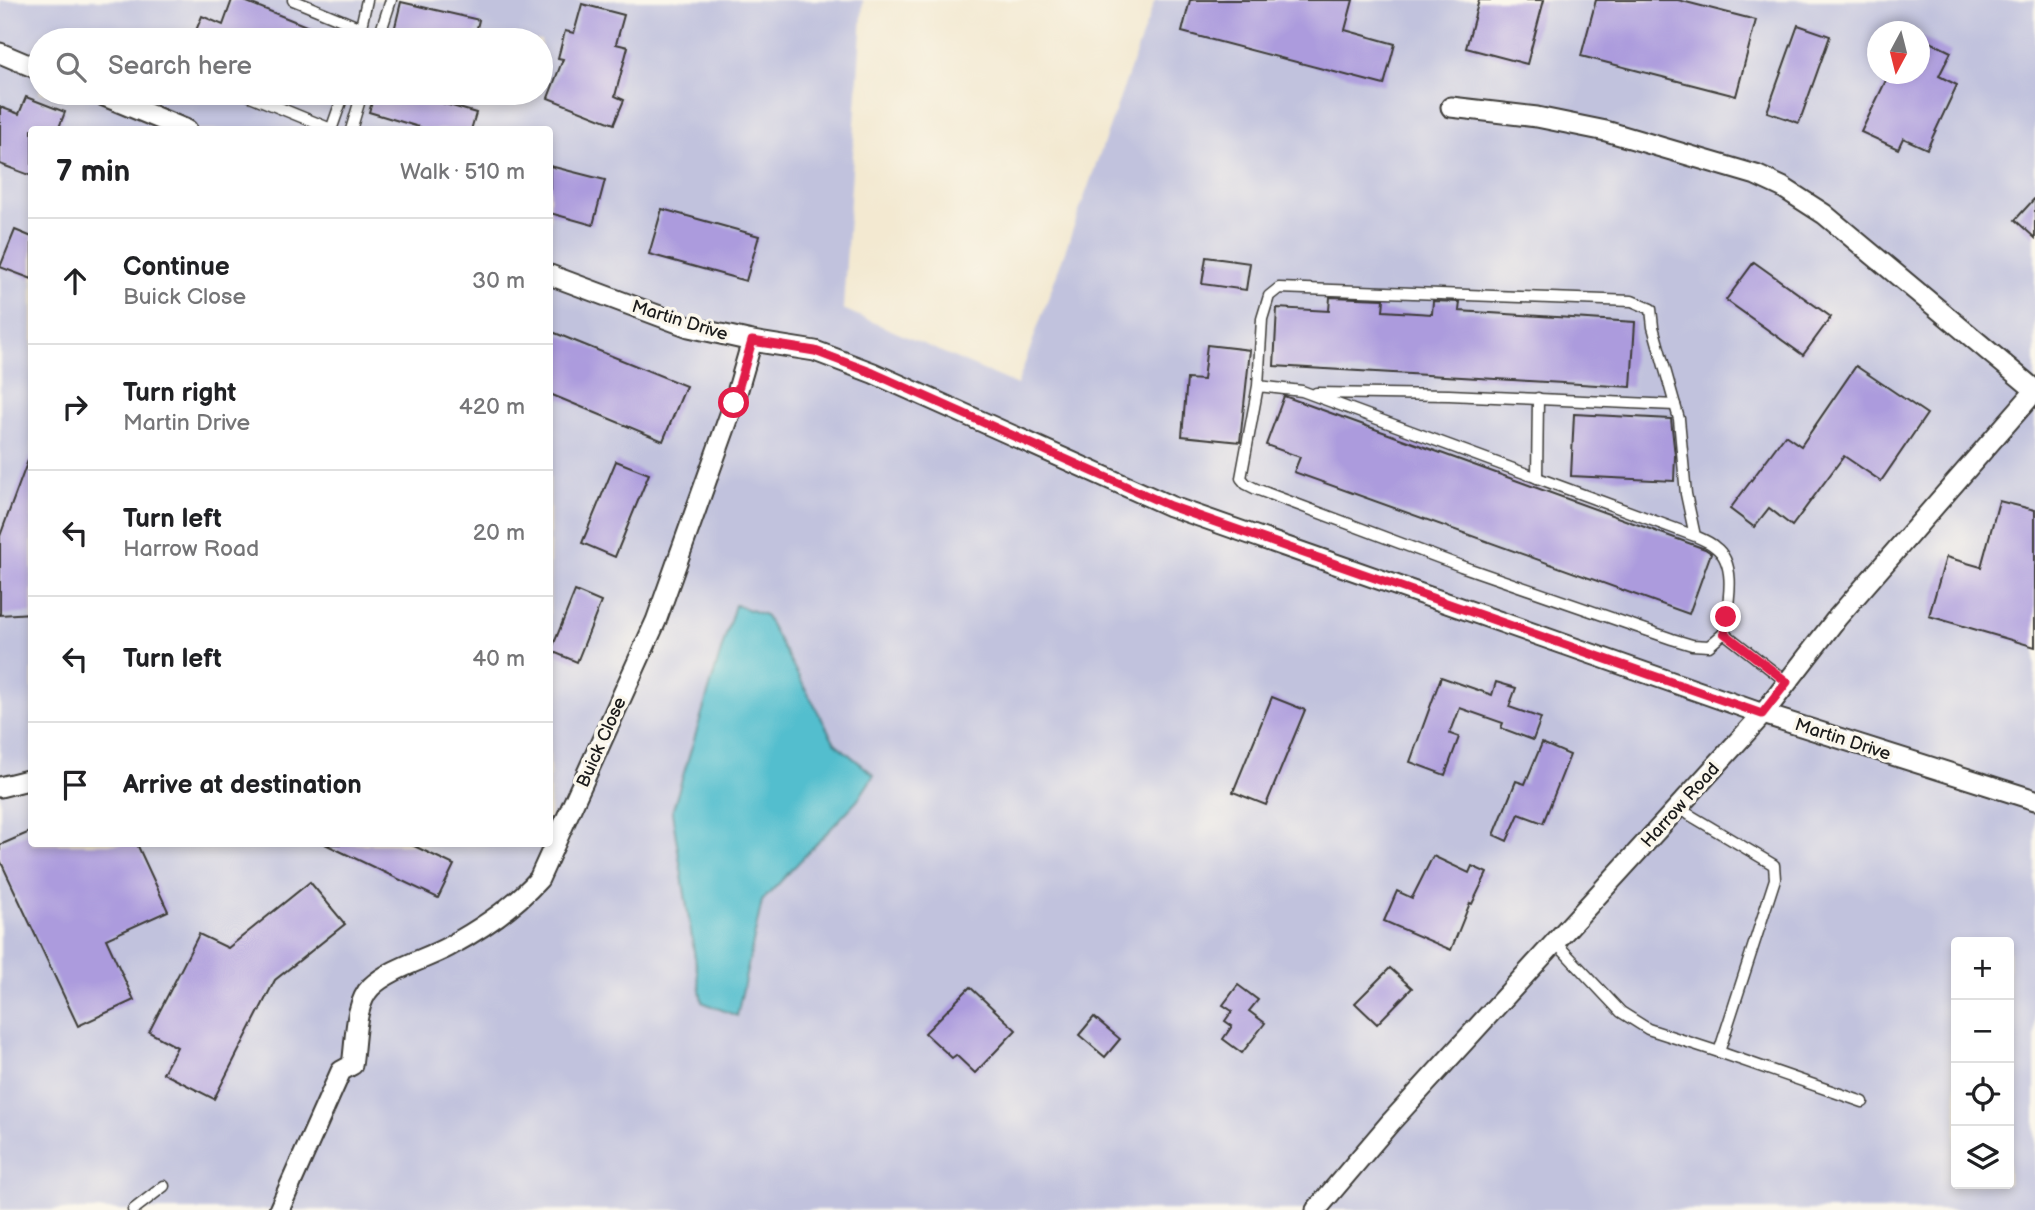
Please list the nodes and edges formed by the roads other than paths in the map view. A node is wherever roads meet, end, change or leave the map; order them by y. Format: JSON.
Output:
{"nodes":[{"id":1,"x":293,"y":0,"type":"edge"},
{"id":2,"x":367,"y":0,"type":"edge"},
{"id":3,"x":391,"y":0,"type":"edge"},
{"id":4,"x":361,"y":28,"type":"joint"},
{"id":5,"x":383,"y":28,"type":"edge"},
{"id":6,"x":0,"y":53,"type":"edge"},
{"id":7,"x":28,"y":65,"type":"edge"},
{"id":8,"x":126,"y":105,"type":"edge"},
{"id":9,"x":272,"y":105,"type":"edge"},
{"id":10,"x":340,"y":105,"type":"edge"},
{"id":11,"x":358,"y":105,"type":"edge"},
{"id":12,"x":1451,"y":107,"type":"dead end"},
{"id":13,"x":177,"y":126,"type":"edge"},
{"id":14,"x":324,"y":126,"type":"edge"},
{"id":15,"x":332,"y":126,"type":"edge"},
{"id":16,"x":352,"y":126,"type":"edge"},
{"id":17,"x":553,"y":276,"type":"edge"},
{"id":18,"x":752,"y":341,"type":"junction"},
{"id":19,"x":1258,"y":386,"type":"junction"},
{"id":20,"x":1302,"y":391,"type":"junction"},
{"id":21,"x":2035,"y":391,"type":"edge"},
{"id":22,"x":1538,"y":398,"type":"junction"},
{"id":23,"x":1675,"y":404,"type":"junction"},
{"id":24,"x":1537,"y":478,"type":"junction"},
{"id":25,"x":1695,"y":536,"type":"junction"},
{"id":26,"x":1724,"y":633,"type":"junction"},
{"id":27,"x":1787,"y":682,"type":"junction"},
{"id":28,"x":1762,"y":714,"type":"junction"},
{"id":29,"x":28,"y":780,"type":"edge"},
{"id":30,"x":0,"y":787,"type":"edge"},
{"id":31,"x":2035,"y":800,"type":"edge"},
{"id":32,"x":1678,"y":808,"type":"junction"},
{"id":33,"x":1555,"y":942,"type":"junction"},
{"id":34,"x":1719,"y":1052,"type":"junction"},
{"id":35,"x":1863,"y":1102,"type":"dead end"},
{"id":36,"x":164,"y":1186,"type":"dead end"},
{"id":37,"x":133,"y":1210,"type":"edge"},
{"id":38,"x":279,"y":1210,"type":"edge"},
{"id":39,"x":1316,"y":1210,"type":"edge"}],
"edges":[{"from":1,"to":4,"type":"lane"},
{"from":2,"to":4,"type":"lane"},
{"from":3,"to":5,"type":"lane"},
{"from":6,"to":7,"type":"street"},
{"from":8,"to":13,"type":"street"},
{"from":9,"to":14,"type":"lane"},
{"from":10,"to":15,"type":"lane"},
{"from":11,"to":16,"type":"lane"},
{"from":12,"to":21,"type":"street"},
{"from":17,"to":18,"type":"street","name":"Martin Drive"},
{"from":18,"to":28,"type":"street","name":"Martin Drive"},
{"from":18,"to":38,"type":"street","name":"Buick Close"},
{"from":19,"to":20,"type":"lane"},
{"from":19,"to":23,"type":"lane"},
{"from":19,"to":26,"type":"lane"},
{"from":20,"to":22,"type":"lane"},
{"from":20,"to":24,"type":"lane"},
{"from":21,"to":27,"type":"street","name":"Harrow Road"},
{"from":22,"to":23,"type":"lane"},
{"from":22,"to":24,"type":"lane"},
{"from":23,"to":25,"type":"lane"},
{"from":24,"to":25,"type":"lane"},
{"from":25,"to":26,"type":"lane"},
{"from":26,"to":27,"type":"lane"},
{"from":27,"to":28,"type":"street","name":"Harrow Road"},
{"from":28,"to":31,"type":"street","name":"Martin Drive"},
{"from":28,"to":32,"type":"street","name":"Harrow Road"},
{"from":29,"to":30,"type":"street"},
{"from":32,"to":33,"type":"street","name":"Harrow Road"},
{"from":32,"to":34,"type":"lane"},
{"from":33,"to":34,"type":"lane"},
{"from":33,"to":39,"type":"street","name":"Harrow Road"},
{"from":34,"to":35,"type":"lane"},
{"from":36,"to":37,"type":"lane"}]}
